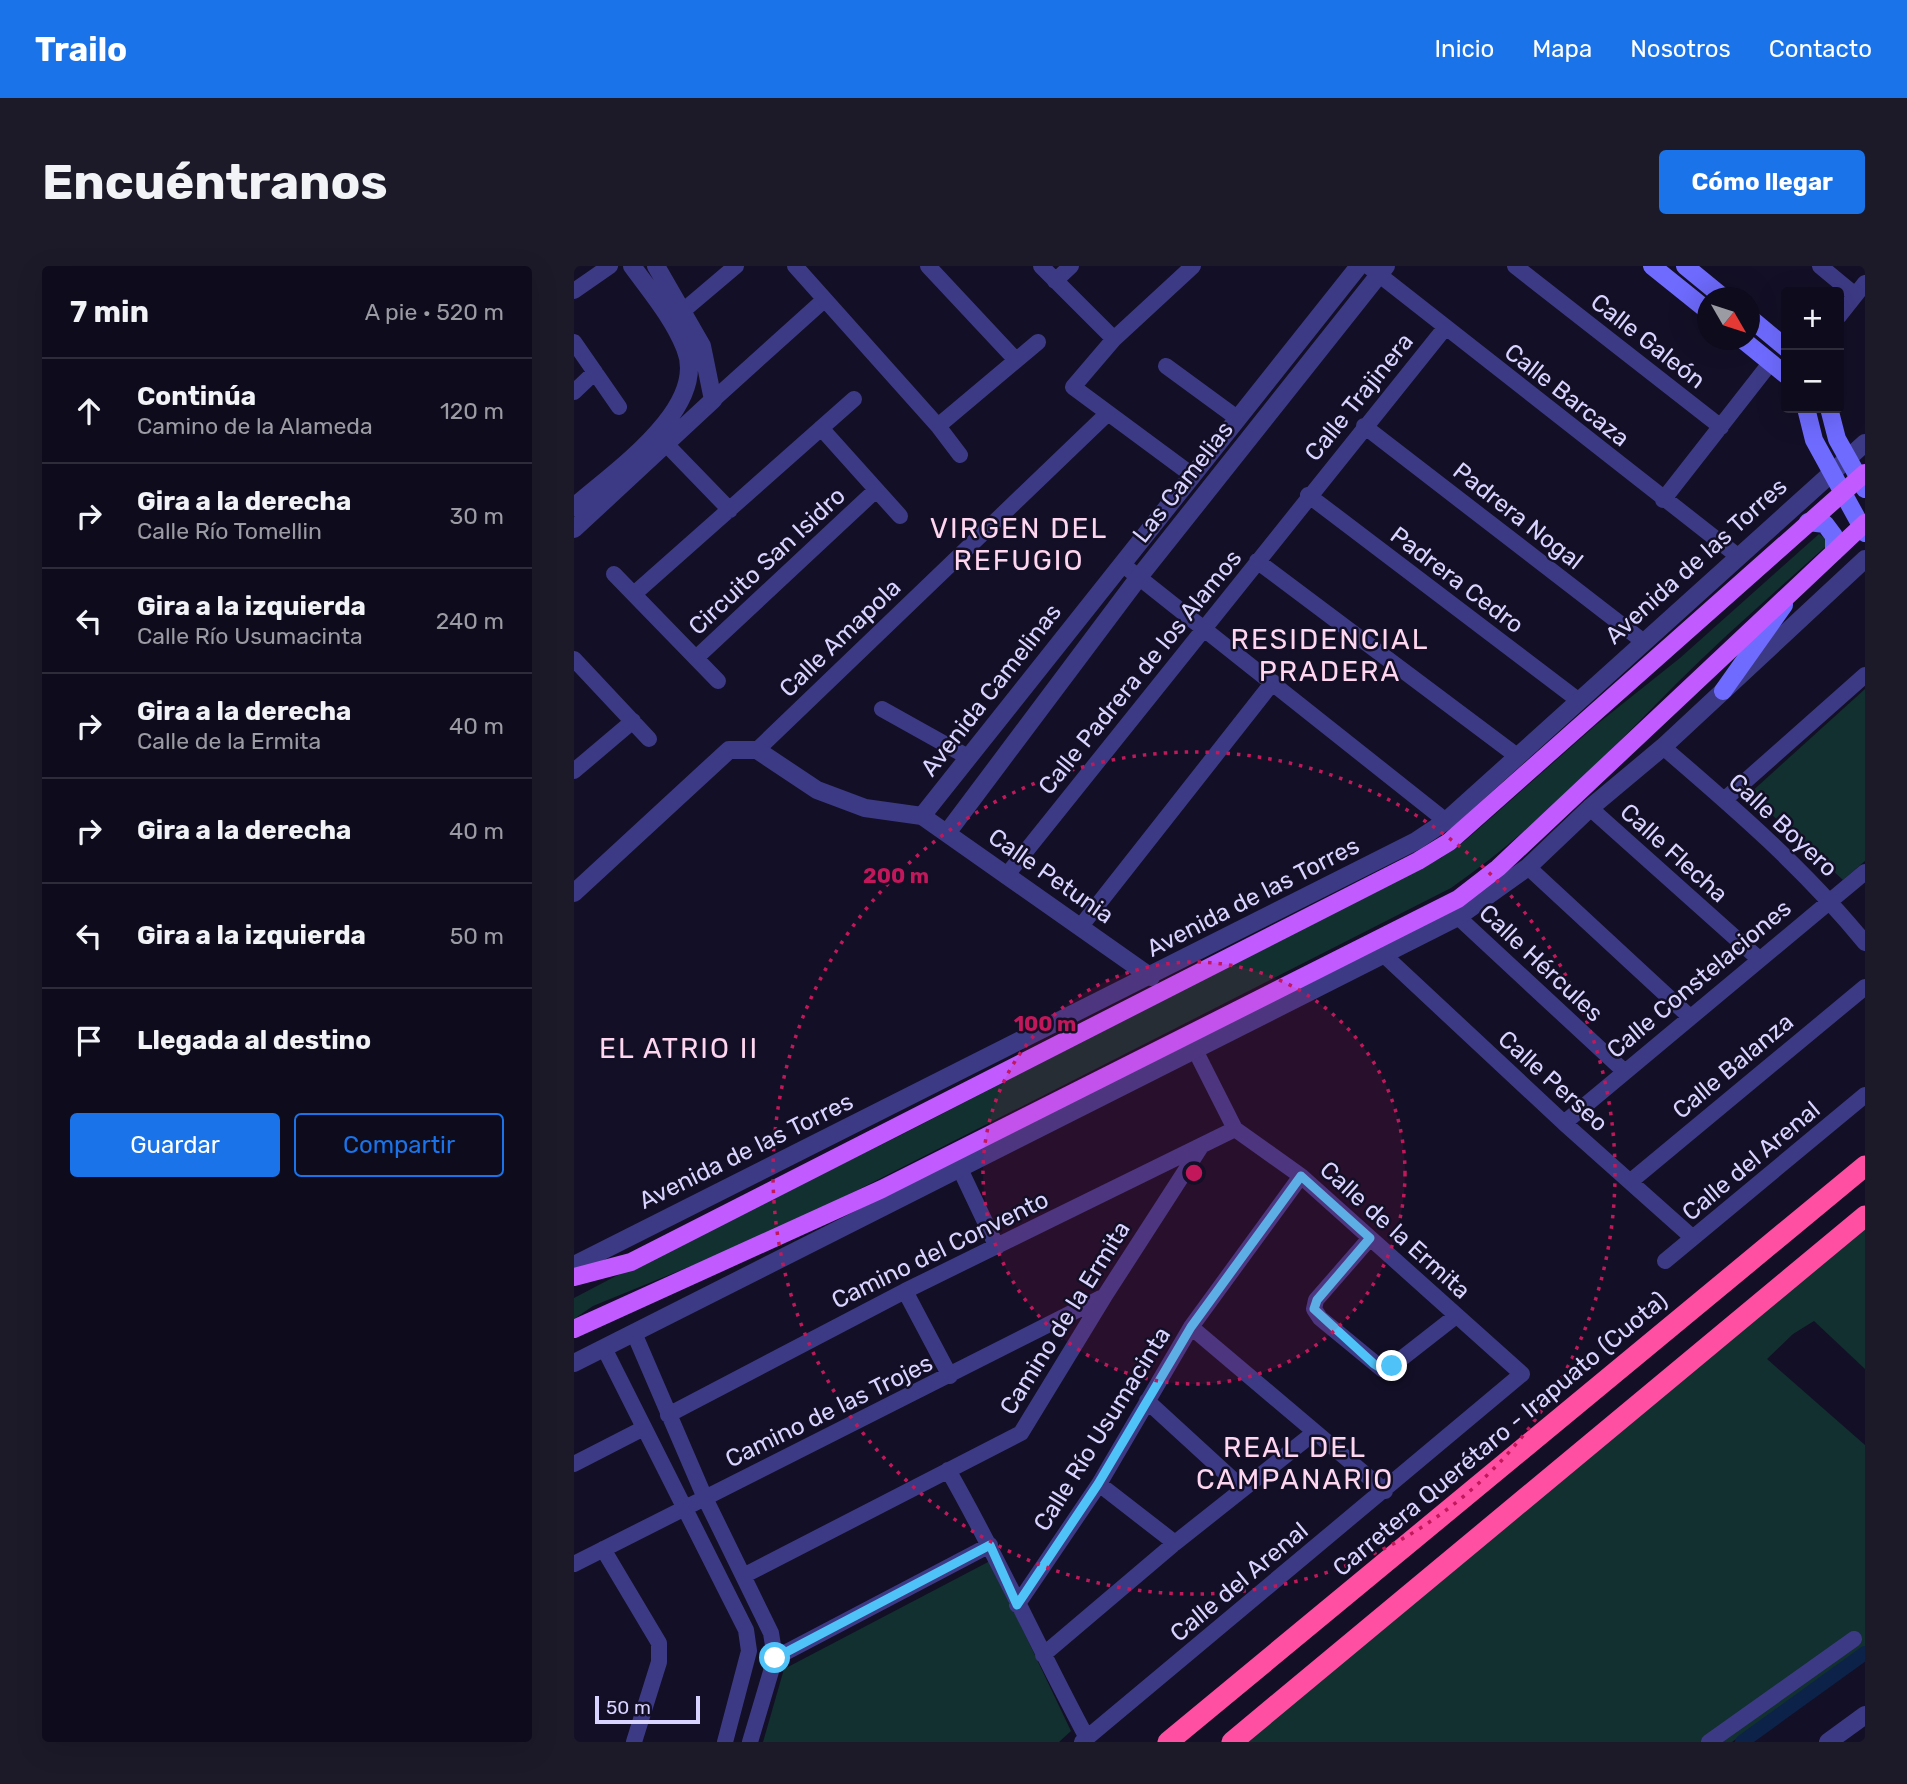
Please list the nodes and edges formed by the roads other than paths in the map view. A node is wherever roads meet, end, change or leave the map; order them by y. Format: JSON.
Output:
{"nodes":[{"id":1,"x":610,"y":266,"type":"edge"},
{"id":2,"x":632,"y":266,"type":"edge"},
{"id":3,"x":656,"y":266,"type":"edge"},
{"id":4,"x":736,"y":266,"type":"edge"},
{"id":5,"x":795,"y":266,"type":"edge"},
{"id":6,"x":928,"y":266,"type":"edge"},
{"id":7,"x":1041,"y":266,"type":"edge"},
{"id":8,"x":1071,"y":266,"type":"edge"},
{"id":9,"x":1193,"y":266,"type":"edge"},
{"id":10,"x":1359,"y":266,"type":"edge"},
{"id":11,"x":1514,"y":266,"type":"edge"},
{"id":12,"x":1652,"y":266,"type":"edge"},
{"id":13,"x":1685,"y":266,"type":"edge"},
{"id":14,"x":1820,"y":266,"type":"edge"},
{"id":15,"x":1377,"y":269,"type":"edge"},
{"id":16,"x":1055,"y":281,"type":"junction"},
{"id":17,"x":1711,"y":287,"type":"edge"},
{"id":18,"x":1860,"y":289,"type":"edge"},
{"id":19,"x":574,"y":291,"type":"edge"},
{"id":20,"x":824,"y":300,"type":"junction"},
{"id":21,"x":1697,"y":303,"type":"edge"},
{"id":22,"x":684,"y":310,"type":"junction"},
{"id":23,"x":1844,"y":310,"type":"edge"},
{"id":24,"x":1760,"y":327,"type":"edge"},
{"id":25,"x":1445,"y":328,"type":"junction"},
{"id":26,"x":1114,"y":339,"type":"junction"},
{"id":27,"x":574,"y":342,"type":"edge"},
{"id":28,"x":1038,"y":342,"type":"dead end"},
{"id":29,"x":1781,"y":344,"type":"edge"},
{"id":30,"x":1756,"y":350,"type":"edge"},
{"id":31,"x":1016,"y":360,"type":"junction"},
{"id":32,"x":1772,"y":362,"type":"junction"},
{"id":33,"x":1166,"y":366,"type":"dead end"},
{"id":34,"x":1781,"y":370,"type":"edge"},
{"id":35,"x":595,"y":372,"type":"junction"},
{"id":36,"x":574,"y":392,"type":"edge"},
{"id":37,"x":855,"y":399,"type":"dead end"},
{"id":38,"x":713,"y":400,"type":"junction"},
{"id":39,"x":619,"y":407,"type":"dead end"},
{"id":40,"x":1807,"y":413,"type":"edge"},
{"id":41,"x":1830,"y":413,"type":"edge"},
{"id":42,"x":1107,"y":414,"type":"junction"},
{"id":43,"x":1237,"y":418,"type":"junction"},
{"id":44,"x":938,"y":426,"type":"junction"},
{"id":45,"x":1364,"y":426,"type":"junction"},
{"id":46,"x":1721,"y":427,"type":"junction"},
{"id":47,"x":821,"y":428,"type":"junction"},
{"id":48,"x":1865,"y":443,"type":"edge"},
{"id":49,"x":666,"y":444,"type":"junction"},
{"id":50,"x":960,"y":455,"type":"dead end"},
{"id":51,"x":1848,"y":458,"type":"junction"},
{"id":52,"x":1830,"y":472,"type":"junction"},
{"id":53,"x":1192,"y":475,"type":"junction"},
{"id":54,"x":1863,"y":480,"type":"edge"},
{"id":55,"x":876,"y":490,"type":"junction"},
{"id":56,"x":1841,"y":493,"type":"junction"},
{"id":57,"x":1308,"y":495,"type":"junction"},
{"id":58,"x":1663,"y":500,"type":"junction"},
{"id":59,"x":730,"y":510,"type":"junction"},
{"id":60,"x":900,"y":516,"type":"dead end"},
{"id":61,"x":575,"y":520,"type":"edge"},
{"id":62,"x":1808,"y":522,"type":"junction"},
{"id":63,"x":1864,"y":528,"type":"edge"},
{"id":64,"x":1834,"y":552,"type":"junction"},
{"id":65,"x":1739,"y":557,"type":"junction"},
{"id":66,"x":1865,"y":559,"type":"edge"},
{"id":67,"x":1257,"y":561,"type":"junction"},
{"id":68,"x":1122,"y":564,"type":"junction"},
{"id":69,"x":614,"y":574,"type":"dead end"},
{"id":70,"x":1139,"y":577,"type":"junction"},
{"id":71,"x":1800,"y":583,"type":"junction"},
{"id":72,"x":634,"y":594,"type":"junction"},
{"id":73,"x":1204,"y":628,"type":"junction"},
{"id":74,"x":1644,"y":642,"type":"junction"},
{"id":75,"x":696,"y":658,"type":"junction"},
{"id":76,"x":574,"y":659,"type":"edge"},
{"id":77,"x":1865,"y":675,"type":"edge"},
{"id":78,"x":718,"y":681,"type":"dead end"},
{"id":79,"x":1273,"y":682,"type":"junction"},
{"id":80,"x":1723,"y":691,"type":"junction"},
{"id":81,"x":1578,"y":700,"type":"junction"},
{"id":82,"x":882,"y":709,"type":"dead end"},
{"id":83,"x":633,"y":721,"type":"junction"},
{"id":84,"x":649,"y":738,"type":"dead end"},
{"id":85,"x":1663,"y":747,"type":"junction"},
{"id":86,"x":757,"y":750,"type":"junction"},
{"id":87,"x":1517,"y":756,"type":"junction"},
{"id":88,"x":968,"y":757,"type":"junction"},
{"id":89,"x":574,"y":771,"type":"edge"},
{"id":90,"x":1724,"y":800,"type":"junction"},
{"id":91,"x":1590,"y":808,"type":"junction"},
{"id":92,"x":922,"y":816,"type":"junction"},
{"id":93,"x":1446,"y":821,"type":"junction"},
{"id":94,"x":947,"y":833,"type":"junction"},
{"id":95,"x":1528,"y":867,"type":"junction"},
{"id":96,"x":1865,"y":872,"type":"edge"},
{"id":97,"x":1006,"y":876,"type":"junction"},
{"id":98,"x":574,"y":893,"type":"edge"},
{"id":99,"x":1830,"y":900,"type":"junction"},
{"id":100,"x":1458,"y":917,"type":"junction"},
{"id":101,"x":1082,"y":926,"type":"junction"},
{"id":102,"x":1865,"y":943,"type":"edge"},
{"id":103,"x":1384,"y":955,"type":"junction"},
{"id":104,"x":1759,"y":959,"type":"junction"},
{"id":105,"x":1151,"y":977,"type":"junction"},
{"id":106,"x":1865,"y":987,"type":"edge"},
{"id":107,"x":1689,"y":1016,"type":"junction"},
{"id":108,"x":1195,"y":1050,"type":"junction"},
{"id":109,"x":1624,"y":1071,"type":"junction"},
{"id":110,"x":1865,"y":1096,"type":"edge"},
{"id":111,"x":1564,"y":1123,"type":"junction"},
{"id":112,"x":1235,"y":1129,"type":"junction"},
{"id":113,"x":1202,"y":1145,"type":"junction"},
{"id":114,"x":1865,"y":1166,"type":"edge"},
{"id":115,"x":960,"y":1169,"type":"junction"},
{"id":116,"x":1301,"y":1176,"type":"junction"},
{"id":117,"x":1631,"y":1181,"type":"junction"},
{"id":118,"x":1865,"y":1216,"type":"edge"},
{"id":119,"x":1370,"y":1238,"type":"junction"},
{"id":120,"x":1693,"y":1238,"type":"junction"},
{"id":121,"x":997,"y":1247,"type":"junction"},
{"id":122,"x":1665,"y":1261,"type":"dead end"},
{"id":123,"x":574,"y":1265,"type":"edge"},
{"id":124,"x":574,"y":1277,"type":"edge"},
{"id":125,"x":905,"y":1291,"type":"junction"},
{"id":126,"x":1104,"y":1297,"type":"junction"},
{"id":127,"x":1456,"y":1316,"type":"junction"},
{"id":128,"x":1191,"y":1327,"type":"junction"},
{"id":129,"x":574,"y":1329,"type":"edge"},
{"id":130,"x":634,"y":1333,"type":"junction"},
{"id":131,"x":604,"y":1348,"type":"junction"},
{"id":132,"x":574,"y":1363,"type":"edge"},
{"id":133,"x":1522,"y":1374,"type":"joint"},
{"id":134,"x":950,"y":1376,"type":"junction"},
{"id":135,"x":1147,"y":1401,"type":"junction"},
{"id":136,"x":668,"y":1415,"type":"junction"},
{"id":137,"x":644,"y":1428,"type":"junction"},
{"id":138,"x":1315,"y":1432,"type":"junction"},
{"id":139,"x":574,"y":1464,"type":"edge"},
{"id":140,"x":948,"y":1470,"type":"junction"},
{"id":141,"x":1098,"y":1484,"type":"junction"},
{"id":142,"x":1243,"y":1489,"type":"junction"},
{"id":143,"x":1385,"y":1491,"type":"junction"},
{"id":144,"x":705,"y":1497,"type":"junction"},
{"id":145,"x":686,"y":1508,"type":"junction"},
{"id":146,"x":1175,"y":1543,"type":"junction"},
{"id":147,"x":990,"y":1545,"type":"junction"},
{"id":148,"x":603,"y":1549,"type":"junction"},
{"id":149,"x":574,"y":1564,"type":"edge"},
{"id":150,"x":745,"y":1575,"type":"junction"},
{"id":151,"x":1017,"y":1605,"type":"junction"},
{"id":152,"x":1854,"y":1639,"type":"dead end"},
{"id":153,"x":1043,"y":1655,"type":"junction"},
{"id":154,"x":775,"y":1658,"type":"junction"},
{"id":155,"x":1865,"y":1715,"type":"edge"},
{"id":156,"x":1084,"y":1740,"type":"edge"},
{"id":157,"x":634,"y":1742,"type":"edge"},
{"id":158,"x":725,"y":1742,"type":"edge"},
{"id":159,"x":750,"y":1742,"type":"edge"},
{"id":160,"x":1168,"y":1742,"type":"edge"},
{"id":161,"x":1232,"y":1742,"type":"edge"},
{"id":162,"x":1709,"y":1742,"type":"edge"},
{"id":163,"x":1828,"y":1742,"type":"edge"}],
"edges":[{"from":1,"to":19,"type":"street"},
{"from":2,"to":61,"type":"street"},
{"from":3,"to":22,"type":"street"},
{"from":4,"to":22,"type":"street"},
{"from":5,"to":20,"type":"street"},
{"from":6,"to":31,"type":"street"},
{"from":7,"to":16,"type":"street"},
{"from":8,"to":16,"type":"street"},
{"from":9,"to":26,"type":"street"},
{"from":10,"to":43,"type":"street","name":"Avenida Camelinas"},
{"from":11,"to":46,"type":"street","name":"Calle Galeón"},
{"from":12,"to":21,"type":"main road"},
{"from":13,"to":17,"type":"main road"},
{"from":14,"to":18,"type":"street"},
{"from":15,"to":25,"type":"street","name":"Calle Barcaza"},
{"from":15,"to":70,"type":"street","name":"Las Camelias"},
{"from":16,"to":26,"type":"street"},
{"from":18,"to":23,"type":"street"},
{"from":20,"to":38,"type":"street"},
{"from":20,"to":44,"type":"street"},
{"from":22,"to":38,"type":"street"},
{"from":24,"to":29,"type":"main road"},
{"from":25,"to":45,"type":"street","name":"Calle Trajinera"},
{"from":25,"to":58,"type":"street","name":"Calle Barcaza"},
{"from":26,"to":42,"type":"street"},
{"from":27,"to":35,"type":"street"},
{"from":28,"to":31,"type":"street"},
{"from":30,"to":32,"type":"main road"},
{"from":31,"to":44,"type":"street"},
{"from":32,"to":34,"type":"main road"},
{"from":32,"to":46,"type":"street"},
{"from":33,"to":43,"type":"street"},
{"from":35,"to":36,"type":"street"},
{"from":35,"to":39,"type":"street"},
{"from":37,"to":47,"type":"street"},
{"from":38,"to":49,"type":"street"},
{"from":40,"to":52,"type":"main road"},
{"from":41,"to":51,"type":"main road"},
{"from":42,"to":53,"type":"street"},
{"from":42,"to":86,"type":"street","name":"Calle Amapola"},
{"from":43,"to":53,"type":"street","name":"Avenida Camelinas"},
{"from":44,"to":50,"type":"street"},
{"from":45,"to":57,"type":"street","name":"Calle Trajinera"},
{"from":45,"to":74,"type":"street","name":"Padrera Nogal"},
{"from":46,"to":58,"type":"street"},
{"from":47,"to":55,"type":"street","name":"Circuito San Isidro"},
{"from":47,"to":59,"type":"street"},
{"from":48,"to":51,"type":"street","name":"Avenida de las Torres"},
{"from":49,"to":59,"type":"street"},
{"from":49,"to":61,"type":"street"},
{"from":51,"to":52,"type":"street","name":"Avenida de las Torres"},
{"from":51,"to":54,"type":"main road"},
{"from":52,"to":56,"type":"main road"},
{"from":52,"to":65,"type":"street","name":"Avenida de las Torres"},
{"from":53,"to":68,"type":"street","name":"Avenida Camelinas"},
{"from":54,"to":56,"type":"main road","name":"Avenida de las Torres"},
{"from":55,"to":60,"type":"street"},
{"from":55,"to":75,"type":"street","name":"Circuito San Isidro"},
{"from":56,"to":62,"type":"main road","name":"Avenida de las Torres"},
{"from":56,"to":63,"type":"main road"},
{"from":57,"to":67,"type":"street","name":"Calle Padrera de los Alamos"},
{"from":57,"to":81,"type":"street","name":"Padrera Cedro"},
{"from":58,"to":65,"type":"street","name":"Calle Barcaza"},
{"from":59,"to":72,"type":"street"},
{"from":62,"to":64,"type":"main road"},
{"from":62,"to":124,"type":"main road","name":"Avenida de las Torres"},
{"from":63,"to":64,"type":"main road"},
{"from":64,"to":71,"type":"main road"},
{"from":65,"to":74,"type":"street","name":"Avenida de las Torres"},
{"from":66,"to":80,"type":"street"},
{"from":67,"to":73,"type":"street","name":"Calle Padrera de los Alamos"},
{"from":67,"to":87,"type":"street"},
{"from":68,"to":70,"type":"street"},
{"from":68,"to":88,"type":"street","name":"Avenida Camelinas"},
{"from":69,"to":72,"type":"street","name":"Circuito San Isidro"},
{"from":70,"to":73,"type":"street"},
{"from":70,"to":94,"type":"street","name":"Las Camelias"},
{"from":71,"to":80,"type":"main road"},
{"from":71,"to":129,"type":"main road"},
{"from":72,"to":75,"type":"street","name":"Circuito San Isidro"},
{"from":73,"to":79,"type":"street"},
{"from":73,"to":97,"type":"street","name":"Calle Padrera de los Alamos"},
{"from":74,"to":81,"type":"street","name":"Avenida de las Torres"},
{"from":75,"to":78,"type":"street"},
{"from":76,"to":83,"type":"street"},
{"from":77,"to":90,"type":"street"},
{"from":79,"to":93,"type":"street"},
{"from":79,"to":101,"type":"street"},
{"from":80,"to":85,"type":"street"},
{"from":81,"to":87,"type":"street","name":"Avenida de las Torres"},
{"from":82,"to":88,"type":"street"},
{"from":83,"to":84,"type":"street"},
{"from":83,"to":89,"type":"street"},
{"from":85,"to":90,"type":"street","name":"Calle Boyero"},
{"from":85,"to":91,"type":"street"},
{"from":86,"to":92,"type":"street"},
{"from":86,"to":98,"type":"street"},
{"from":87,"to":93,"type":"street","name":"Avenida de las Torres"},
{"from":88,"to":92,"type":"street","name":"Avenida Camelinas"},
{"from":90,"to":99,"type":"street","name":"Calle Boyero"},
{"from":91,"to":95,"type":"street"},
{"from":91,"to":104,"type":"street","name":"Calle Flecha"},
{"from":92,"to":94,"type":"street","name":"Calle Petunia"},
{"from":93,"to":105,"type":"street","name":"Avenida de las Torres"},
{"from":94,"to":97,"type":"street","name":"Calle Petunia"},
{"from":95,"to":100,"type":"street"},
{"from":95,"to":107,"type":"street"},
{"from":96,"to":99,"type":"street","name":"Calle Constelaciones"},
{"from":97,"to":101,"type":"street","name":"Calle Petunia"},
{"from":99,"to":102,"type":"street","name":"Calle Boyero"},
{"from":99,"to":104,"type":"street","name":"Calle Constelaciones"},
{"from":100,"to":103,"type":"street"},
{"from":100,"to":109,"type":"street","name":"Calle Hércules"},
{"from":101,"to":105,"type":"street","name":"Calle Petunia"},
{"from":103,"to":108,"type":"street"},
{"from":103,"to":111,"type":"street","name":"Calle Perseo"},
{"from":104,"to":107,"type":"street","name":"Calle Constelaciones"},
{"from":105,"to":123,"type":"street","name":"Avenida de las Torres"},
{"from":106,"to":117,"type":"street","name":"Calle Balanza"},
{"from":107,"to":109,"type":"street","name":"Calle Constelaciones"},
{"from":108,"to":112,"type":"street","name":"Calle de la Ermita"},
{"from":108,"to":115,"type":"street"},
{"from":109,"to":111,"type":"street","name":"Calle Constelaciones"},
{"from":110,"to":120,"type":"street","name":"Calle del Arenal"},
{"from":111,"to":117,"type":"street","name":"Calle Perseo"},
{"from":112,"to":113,"type":"street","name":"Camino del Convento"},
{"from":112,"to":116,"type":"street","name":"Calle de la Ermita"},
{"from":113,"to":121,"type":"street","name":"Camino del Convento"},
{"from":113,"to":126,"type":"street","name":"Camino de la Ermita"},
{"from":114,"to":160,"type":"highway","name":"Carretera Querétaro - Irapuato (Cuota)"},
{"from":115,"to":121,"type":"street"},
{"from":115,"to":130,"type":"street"},
{"from":116,"to":119,"type":"street","name":"Calle de la Ermita"},
{"from":116,"to":128,"type":"street","name":"Calle Río Usumacinta"},
{"from":117,"to":120,"type":"street","name":"Calle Perseo"},
{"from":118,"to":161,"type":"highway"},
{"from":119,"to":127,"type":"street","name":"Calle de la Ermita"},
{"from":119,"to":127,"type":"street"},
{"from":120,"to":122,"type":"street","name":"Calle del Arenal"},
{"from":121,"to":125,"type":"street","name":"Camino del Convento"},
{"from":125,"to":134,"type":"street"},
{"from":125,"to":136,"type":"street","name":"Camino del Convento"},
{"from":126,"to":134,"type":"street","name":"Camino de las Trojes"},
{"from":126,"to":140,"type":"street","name":"Camino de la Ermita"},
{"from":127,"to":133,"type":"street","name":"Calle de la Ermita"},
{"from":128,"to":135,"type":"street","name":"Calle Río Usumacinta"},
{"from":128,"to":138,"type":"street"},
{"from":130,"to":131,"type":"street"},
{"from":130,"to":136,"type":"street"},
{"from":131,"to":132,"type":"street"},
{"from":131,"to":137,"type":"street"},
{"from":133,"to":143,"type":"street","name":"Calle del Arenal"},
{"from":134,"to":144,"type":"street","name":"Camino de las Trojes"},
{"from":135,"to":141,"type":"street","name":"Calle Río Usumacinta"},
{"from":135,"to":142,"type":"street"},
{"from":136,"to":144,"type":"street"},
{"from":137,"to":139,"type":"street"},
{"from":137,"to":145,"type":"street"},
{"from":138,"to":142,"type":"street"},
{"from":138,"to":143,"type":"street"},
{"from":140,"to":147,"type":"street"},
{"from":140,"to":150,"type":"street","name":"Camino de la Ermita"},
{"from":141,"to":146,"type":"street"},
{"from":141,"to":151,"type":"street","name":"Calle Río Usumacinta"},
{"from":142,"to":146,"type":"street"},
{"from":143,"to":156,"type":"street","name":"Calle del Arenal"},
{"from":144,"to":145,"type":"street","name":"Camino de las Trojes"},
{"from":144,"to":150,"type":"street"},
{"from":145,"to":148,"type":"street","name":"Camino de las Trojes"},
{"from":145,"to":158,"type":"street"},
{"from":146,"to":153,"type":"street"},
{"from":147,"to":151,"type":"street"},
{"from":147,"to":154,"type":"street"},
{"from":148,"to":149,"type":"street","name":"Camino de las Trojes"},
{"from":148,"to":157,"type":"street"},
{"from":150,"to":154,"type":"street"},
{"from":151,"to":153,"type":"street"},
{"from":152,"to":162,"type":"street"},
{"from":153,"to":156,"type":"street"},
{"from":154,"to":159,"type":"street"},
{"from":155,"to":163,"type":"street"}]}
